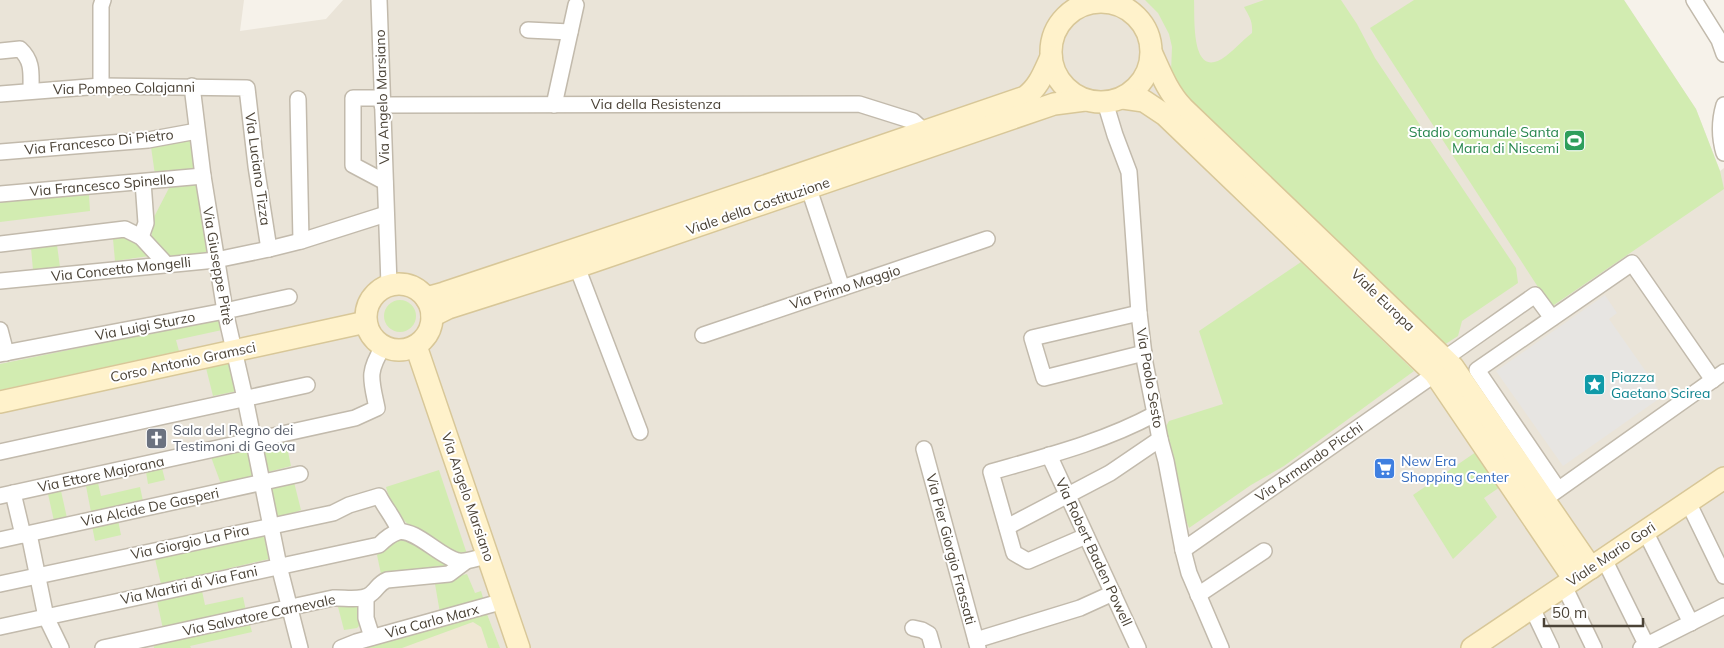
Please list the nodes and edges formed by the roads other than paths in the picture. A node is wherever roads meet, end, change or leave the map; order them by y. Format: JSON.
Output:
{"nodes":[{"id":1,"x":103,"y":0,"type":"edge"},
{"id":2,"x":379,"y":0,"type":"edge"},
{"id":3,"x":1694,"y":0,"type":"edge"},
{"id":4,"x":1107,"y":1,"type":"edge"},
{"id":5,"x":576,"y":5,"type":"dead end"},
{"id":6,"x":1066,"y":9,"type":"edge"},
{"id":7,"x":528,"y":30,"type":"dead end"},
{"id":8,"x":570,"y":32,"type":"junction"},
{"id":9,"x":0,"y":51,"type":"edge"},
{"id":10,"x":1152,"y":54,"type":"junction"},
{"id":11,"x":1724,"y":54,"type":"edge"},
{"id":12,"x":1051,"y":57,"type":"junction"},
{"id":13,"x":102,"y":86,"type":"junction"},
{"id":14,"x":192,"y":86,"type":"junction"},
{"id":15,"x":247,"y":88,"type":"joint"},
{"id":16,"x":31,"y":90,"type":"junction"},
{"id":17,"x":0,"y":94,"type":"edge"},
{"id":18,"x":298,"y":99,"type":"dead end"},
{"id":19,"x":1104,"y":100,"type":"junction"},
{"id":20,"x":382,"y":101,"type":"junction"},
{"id":21,"x":554,"y":104,"type":"junction"},
{"id":22,"x":1724,"y":105,"type":"edge"},
{"id":23,"x":197,"y":131,"type":"junction"},
{"id":24,"x":924,"y":131,"type":"junction"},
{"id":25,"x":0,"y":152,"type":"edge"},
{"id":26,"x":1724,"y":153,"type":"edge"},
{"id":27,"x":203,"y":176,"type":"junction"},
{"id":28,"x":143,"y":182,"type":"junction"},
{"id":29,"x":385,"y":182,"type":"junction"},
{"id":30,"x":809,"y":189,"type":"junction"},
{"id":31,"x":0,"y":194,"type":"edge"},
{"id":32,"x":386,"y":214,"type":"junction"},
{"id":33,"x":141,"y":237,"type":"junction"},
{"id":34,"x":987,"y":239,"type":"dead end"},
{"id":35,"x":301,"y":241,"type":"junction"},
{"id":36,"x":0,"y":244,"type":"edge"},
{"id":37,"x":269,"y":249,"type":"junction"},
{"id":38,"x":216,"y":260,"type":"junction"},
{"id":39,"x":166,"y":264,"type":"junction"},
{"id":40,"x":577,"y":267,"type":"junction"},
{"id":41,"x":0,"y":281,"type":"edge"},
{"id":42,"x":389,"y":285,"type":"junction"},
{"id":43,"x":842,"y":288,"type":"junction"},
{"id":44,"x":289,"y":297,"type":"dead end"},
{"id":45,"x":429,"y":307,"type":"junction"},
{"id":46,"x":226,"y":311,"type":"junction"},
{"id":47,"x":1139,"y":313,"type":"junction"},
{"id":48,"x":1552,"y":318,"type":"junction"},
{"id":49,"x":366,"y":322,"type":"junction"},
{"id":50,"x":0,"y":330,"type":"edge"},
{"id":51,"x":703,"y":334,"type":"dead end"},
{"id":52,"x":401,"y":348,"type":"junction"},
{"id":53,"x":235,"y":350,"type":"junction"},
{"id":54,"x":1144,"y":353,"type":"junction"},
{"id":55,"x":3,"y":354,"type":"edge"},
{"id":56,"x":1440,"y":367,"type":"junction"},
{"id":57,"x":1718,"y":376,"type":"edge"},
{"id":58,"x":307,"y":385,"type":"dead end"},
{"id":59,"x":245,"y":398,"type":"junction"},
{"id":60,"x":0,"y":402,"type":"edge"},
{"id":61,"x":1155,"y":414,"type":"junction"},
{"id":62,"x":640,"y":432,"type":"dead end"},
{"id":63,"x":1160,"y":439,"type":"junction"},
{"id":64,"x":253,"y":441,"type":"junction"},
{"id":65,"x":924,"y":449,"type":"dead end"},
{"id":66,"x":0,"y":452,"type":"edge"},
{"id":67,"x":1049,"y":455,"type":"junction"},
{"id":68,"x":300,"y":474,"type":"dead end"},
{"id":69,"x":1724,"y":478,"type":"edge"},
{"id":70,"x":263,"y":483,"type":"junction"},
{"id":71,"x":1551,"y":494,"type":"junction"},
{"id":72,"x":6,"y":495,"type":"edge"},
{"id":73,"x":1067,"y":496,"type":"junction"},
{"id":74,"x":1688,"y":502,"type":"junction"},
{"id":75,"x":271,"y":525,"type":"junction"},
{"id":76,"x":1006,"y":527,"type":"junction"},
{"id":77,"x":399,"y":531,"type":"junction"},
{"id":78,"x":1645,"y":531,"type":"junction"},
{"id":79,"x":26,"y":534,"type":"junction"},
{"id":80,"x":1086,"y":536,"type":"junction"},
{"id":81,"x":0,"y":540,"type":"edge"},
{"id":82,"x":1183,"y":550,"type":"junction"},
{"id":83,"x":1264,"y":551,"type":"dead end"},
{"id":84,"x":471,"y":560,"type":"junction"},
{"id":85,"x":279,"y":566,"type":"junction"},
{"id":86,"x":1583,"y":573,"type":"junction"},
{"id":87,"x":36,"y":576,"type":"junction"},
{"id":88,"x":1724,"y":576,"type":"edge"},
{"id":89,"x":0,"y":584,"type":"edge"},
{"id":90,"x":1113,"y":594,"type":"junction"},
{"id":91,"x":1198,"y":595,"type":"junction"},
{"id":92,"x":366,"y":597,"type":"junction"},
{"id":93,"x":493,"y":604,"type":"junction"},
{"id":94,"x":1724,"y":606,"type":"edge"},
{"id":95,"x":290,"y":607,"type":"junction"},
{"id":96,"x":1532,"y":608,"type":"junction"},
{"id":97,"x":46,"y":616,"type":"junction"},
{"id":98,"x":1692,"y":623,"type":"junction"},
{"id":99,"x":0,"y":627,"type":"edge"},
{"id":100,"x":912,"y":628,"type":"dead end"},
{"id":101,"x":372,"y":637,"type":"junction"},
{"id":102,"x":977,"y":644,"type":"edge"},
{"id":103,"x":1645,"y":647,"type":"edge"},
{"id":104,"x":61,"y":648,"type":"edge"},
{"id":105,"x":103,"y":648,"type":"edge"},
{"id":106,"x":300,"y":648,"type":"edge"},
{"id":107,"x":341,"y":648,"type":"edge"},
{"id":108,"x":508,"y":648,"type":"edge"},
{"id":109,"x":519,"y":648,"type":"edge"},
{"id":110,"x":933,"y":648,"type":"edge"},
{"id":111,"x":1138,"y":648,"type":"edge"},
{"id":112,"x":1221,"y":648,"type":"edge"},
{"id":113,"x":1472,"y":648,"type":"edge"},
{"id":114,"x":1551,"y":648,"type":"edge"},
{"id":115,"x":1594,"y":648,"type":"edge"}],
"edges":[{"from":1,"to":13,"type":"street"},
{"from":2,"to":20,"type":"street","name":"Via Angelo Marsiano"},
{"from":3,"to":11,"type":"street"},
{"from":4,"to":6,"type":"street"},
{"from":4,"to":10,"type":"street"},
{"from":5,"to":8,"type":"street"},
{"from":6,"to":12,"type":"street"},
{"from":7,"to":8,"type":"street"},
{"from":8,"to":21,"type":"street"},
{"from":9,"to":16,"type":"street"},
{"from":10,"to":19,"type":"street"},
{"from":10,"to":56,"type":"street","name":"Viale Europa"},
{"from":12,"to":19,"type":"street"},
{"from":12,"to":24,"type":"street","name":"Viale della Costituzione"},
{"from":13,"to":14,"type":"street","name":"Via Pompeo Colajanni"},
{"from":13,"to":16,"type":"street","name":"Via Pompeo Colajanni"},
{"from":14,"to":15,"type":"street","name":"Via Pompeo Colajanni"},
{"from":14,"to":23,"type":"street","name":"Via Giuseppe Pitrè"},
{"from":15,"to":37,"type":"street","name":"Via Luciano Tizza"},
{"from":16,"to":17,"type":"street","name":"Via Pompeo Colajanni"},
{"from":18,"to":35,"type":"street"},
{"from":19,"to":30,"type":"street","name":"Viale della Costituzione"},
{"from":19,"to":47,"type":"street","name":"Via Paolo Sesto"},
{"from":19,"to":56,"type":"street","name":"Viale Europa"},
{"from":20,"to":21,"type":"street","name":"Via della Resistenza"},
{"from":20,"to":29,"type":"street","name":"Via Angelo Marsiano"},
{"from":20,"to":29,"type":"street","name":"Via della Resistenza"},
{"from":21,"to":24,"type":"street","name":"Via della Resistenza"},
{"from":22,"to":26,"type":"street"},
{"from":23,"to":25,"type":"street","name":"Via Francesco Di Pietro"},
{"from":23,"to":27,"type":"street","name":"Via Giuseppe Pitrè"},
{"from":24,"to":45,"type":"street","name":"Viale della Costituzione"},
{"from":27,"to":28,"type":"street","name":"Via Francesco Spinello"},
{"from":27,"to":38,"type":"street","name":"Via Giuseppe Pitrè"},
{"from":28,"to":31,"type":"street","name":"Via Francesco Spinello"},
{"from":28,"to":33,"type":"street"},
{"from":29,"to":32,"type":"street","name":"Via Angelo Marsiano"},
{"from":30,"to":40,"type":"street","name":"Viale della Costituzione"},
{"from":30,"to":43,"type":"street"},
{"from":32,"to":35,"type":"street","name":"Via Concetto Mongelli"},
{"from":32,"to":42,"type":"street","name":"Via Angelo Marsiano"},
{"from":33,"to":36,"type":"street"},
{"from":33,"to":39,"type":"street"},
{"from":34,"to":43,"type":"street","name":"Via Primo Maggio"},
{"from":35,"to":37,"type":"street","name":"Via Concetto Mongelli"},
{"from":37,"to":38,"type":"street","name":"Via Concetto Mongelli"},
{"from":38,"to":39,"type":"street","name":"Via Concetto Mongelli"},
{"from":38,"to":46,"type":"street","name":"Via Giuseppe Pitrè"},
{"from":39,"to":41,"type":"street","name":"Via Concetto Mongelli"},
{"from":40,"to":45,"type":"street","name":"Viale della Costituzione"},
{"from":40,"to":62,"type":"street"},
{"from":42,"to":45,"type":"street"},
{"from":42,"to":49,"type":"street"},
{"from":43,"to":51,"type":"street","name":"Via Primo Maggio"},
{"from":44,"to":46,"type":"street","name":"Via Luigi Sturzo"},
{"from":45,"to":52,"type":"street"},
{"from":46,"to":53,"type":"street","name":"Via Giuseppe Pitrè"},
{"from":46,"to":55,"type":"street","name":"Via Luigi Sturzo"},
{"from":47,"to":54,"type":"street","name":"Via Paolo Sesto"},
{"from":47,"to":54,"type":"street"},
{"from":48,"to":56,"type":"street","name":"Via Armando Picchi"},
{"from":48,"to":57,"type":"street"},
{"from":48,"to":71,"type":"street"},
{"from":49,"to":52,"type":"street"},
{"from":49,"to":53,"type":"street","name":"Corso Antonio Gramsci"},
{"from":50,"to":55,"type":"street"},
{"from":52,"to":64,"type":"street","name":"Via Ettore Majorana"},
{"from":52,"to":84,"type":"street","name":"Via Angelo Marsiano"},
{"from":52,"to":109,"type":"street","name":"Via Angelo Marsiano"},
{"from":53,"to":59,"type":"street","name":"Via Giuseppe Pitrè"},
{"from":53,"to":60,"type":"street","name":"Corso Antonio Gramsci"},
{"from":54,"to":61,"type":"street","name":"Via Paolo Sesto"},
{"from":56,"to":71,"type":"street","name":"Viale Europa"},
{"from":56,"to":82,"type":"street","name":"Via Armando Picchi"},
{"from":56,"to":86,"type":"street","name":"Viale Europa"},
{"from":57,"to":71,"type":"street"},
{"from":58,"to":59,"type":"street"},
{"from":59,"to":64,"type":"street","name":"Via Giuseppe Pitrè"},
{"from":59,"to":66,"type":"street"},
{"from":61,"to":63,"type":"street","name":"Via Paolo Sesto"},
{"from":61,"to":67,"type":"street"},
{"from":63,"to":73,"type":"street"},
{"from":63,"to":82,"type":"street","name":"Via Paolo Sesto"},
{"from":64,"to":70,"type":"street","name":"Via Giuseppe Pitrè"},
{"from":64,"to":72,"type":"street","name":"Via Ettore Majorana"},
{"from":65,"to":102,"type":"street","name":"Via Pier Giorgio Frassati"},
{"from":67,"to":73,"type":"street","name":"Via Robert Baden Powell"},
{"from":67,"to":76,"type":"street"},
{"from":68,"to":70,"type":"street","name":"Via Alcide De Gasperi"},
{"from":69,"to":74,"type":"street","name":"Viale Mario Gori"},
{"from":70,"to":75,"type":"street","name":"Via Giuseppe Pitrè"},
{"from":70,"to":79,"type":"street","name":"Via Alcide De Gasperi"},
{"from":71,"to":86,"type":"street","name":"Viale Europa"},
{"from":72,"to":79,"type":"street"},
{"from":73,"to":76,"type":"street"},
{"from":73,"to":80,"type":"street","name":"Via Robert Baden Powell"},
{"from":74,"to":78,"type":"street","name":"Viale Mario Gori"},
{"from":74,"to":88,"type":"street"},
{"from":75,"to":77,"type":"street","name":"Via Giorgio La Pira"},
{"from":75,"to":85,"type":"street","name":"Via Giuseppe Pitrè"},
{"from":75,"to":87,"type":"street","name":"Via Giorgio La Pira"},
{"from":76,"to":80,"type":"street"},
{"from":77,"to":84,"type":"street"},
{"from":77,"to":85,"type":"street","name":"Via Martiri di Via Fani"},
{"from":78,"to":86,"type":"street","name":"Viale Mario Gori"},
{"from":78,"to":98,"type":"street"},
{"from":79,"to":81,"type":"street","name":"Via Alcide De Gasperi"},
{"from":79,"to":87,"type":"street"},
{"from":80,"to":90,"type":"street","name":"Via Robert Baden Powell"},
{"from":82,"to":91,"type":"street","name":"Via Paolo Sesto"},
{"from":83,"to":91,"type":"street"},
{"from":84,"to":92,"type":"street"},
{"from":84,"to":93,"type":"street","name":"Via Angelo Marsiano"},
{"from":85,"to":95,"type":"street","name":"Via Giuseppe Pitrè"},
{"from":85,"to":97,"type":"street","name":"Via Martiri di Via Fani"},
{"from":86,"to":96,"type":"street","name":"Viale Mario Gori"},
{"from":86,"to":103,"type":"street"},
{"from":86,"to":115,"type":"street"},
{"from":87,"to":89,"type":"street","name":"Via Giorgio La Pira"},
{"from":87,"to":97,"type":"street"},
{"from":90,"to":102,"type":"street"},
{"from":90,"to":111,"type":"street","name":"Via Robert Baden Powell"},
{"from":91,"to":112,"type":"street","name":"Via Paolo Sesto"},
{"from":92,"to":95,"type":"street","name":"Via Salvatore Carnevale"},
{"from":92,"to":101,"type":"street"},
{"from":93,"to":101,"type":"street","name":"Via Carlo Marx"},
{"from":93,"to":108,"type":"street","name":"Via Angelo Marsiano"},
{"from":94,"to":98,"type":"street"},
{"from":95,"to":105,"type":"street","name":"Via Salvatore Carnevale"},
{"from":95,"to":106,"type":"street","name":"Via Giuseppe Pitrè"},
{"from":96,"to":113,"type":"street","name":"Viale Mario Gori"},
{"from":96,"to":114,"type":"street"},
{"from":97,"to":99,"type":"street","name":"Via Martiri di Via Fani"},
{"from":97,"to":104,"type":"street"},
{"from":98,"to":103,"type":"street"},
{"from":100,"to":110,"type":"street"},
{"from":101,"to":107,"type":"street","name":"Via Carlo Marx"}]}
